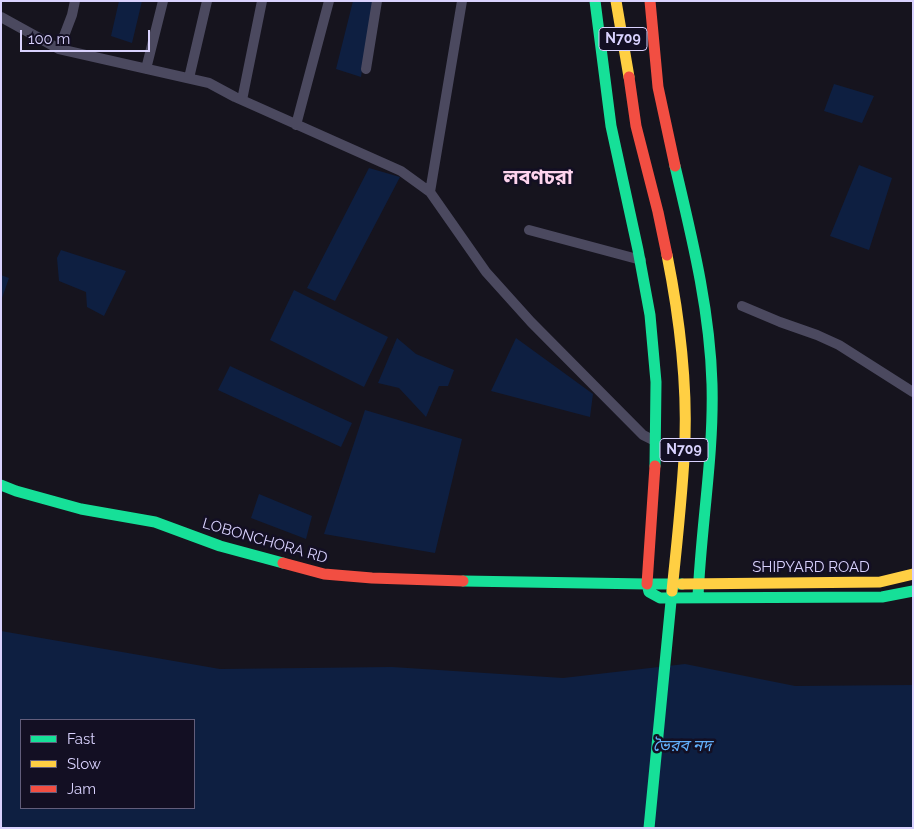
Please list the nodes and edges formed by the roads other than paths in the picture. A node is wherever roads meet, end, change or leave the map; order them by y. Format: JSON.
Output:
{"nodes":[{"id":1,"x":75,"y":1,"type":"edge"},
{"id":2,"x":163,"y":1,"type":"edge"},
{"id":3,"x":207,"y":1,"type":"edge"},
{"id":4,"x":262,"y":1,"type":"edge"},
{"id":5,"x":329,"y":1,"type":"edge"},
{"id":6,"x":377,"y":1,"type":"edge"},
{"id":7,"x":462,"y":1,"type":"edge"},
{"id":8,"x":595,"y":1,"type":"edge"},
{"id":9,"x":616,"y":1,"type":"edge"},
{"id":10,"x":650,"y":1,"type":"edge"},
{"id":11,"x":629,"y":11,"type":"dead end"},
{"id":12,"x":1,"y":16,"type":"edge"},
{"id":13,"x":60,"y":49,"type":"junction"},
{"id":14,"x":146,"y":69,"type":"junction"},
{"id":15,"x":366,"y":69,"type":"dead end"},
{"id":16,"x":629,"y":77,"type":"junction"},
{"id":17,"x":189,"y":78,"type":"junction"},
{"id":18,"x":242,"y":100,"type":"junction"},
{"id":19,"x":296,"y":125,"type":"junction"},
{"id":20,"x":430,"y":192,"type":"junction"},
{"id":21,"x":529,"y":230,"type":"dead end"},
{"id":22,"x":641,"y":260,"type":"junction"},
{"id":23,"x":742,"y":306,"type":"dead end"},
{"id":24,"x":913,"y":392,"type":"edge"},
{"id":25,"x":657,"y":442,"type":"junction"},
{"id":26,"x":1,"y":485,"type":"edge"},
{"id":27,"x":913,"y":574,"type":"edge"},
{"id":28,"x":703,"y":583,"type":"junction"},
{"id":29,"x":647,"y":584,"type":"junction"},
{"id":30,"x":913,"y":591,"type":"edge"},
{"id":31,"x":698,"y":598,"type":"junction"},
{"id":32,"x":649,"y":828,"type":"edge"}],
"edges":[{"from":1,"to":13,"type":"street"},
{"from":2,"to":14,"type":"street"},
{"from":3,"to":17,"type":"street"},
{"from":4,"to":18,"type":"street"},
{"from":5,"to":19,"type":"street"},
{"from":6,"to":15,"type":"street"},
{"from":7,"to":20,"type":"street"},
{"from":8,"to":22,"type":"main road"},
{"from":9,"to":16,"type":"main road","number":"N709"},
{"from":10,"to":28,"type":"main road"},
{"from":11,"to":16,"type":"main road","number":"N709"},
{"from":12,"to":13,"type":"street"},
{"from":13,"to":14,"type":"street"},
{"from":14,"to":17,"type":"street"},
{"from":16,"to":32,"type":"main road","number":"N709","bridge":true},
{"from":17,"to":18,"type":"street"},
{"from":18,"to":19,"type":"street"},
{"from":19,"to":20,"type":"street"},
{"from":20,"to":25,"type":"street"},
{"from":21,"to":22,"type":"street"},
{"from":22,"to":25,"type":"main road"},
{"from":23,"to":24,"type":"street"},
{"from":25,"to":29,"type":"main road"},
{"from":26,"to":29,"type":"main road","name":"LOBONCHORA RD"},
{"from":27,"to":28,"type":"main road","name":"SHIPYARD ROAD"},
{"from":28,"to":29,"type":"main road","name":"LOBONCHORA RD"},
{"from":28,"to":31,"type":"main road"},
{"from":29,"to":31,"type":"main road"},
{"from":30,"to":31,"type":"main road"}]}
